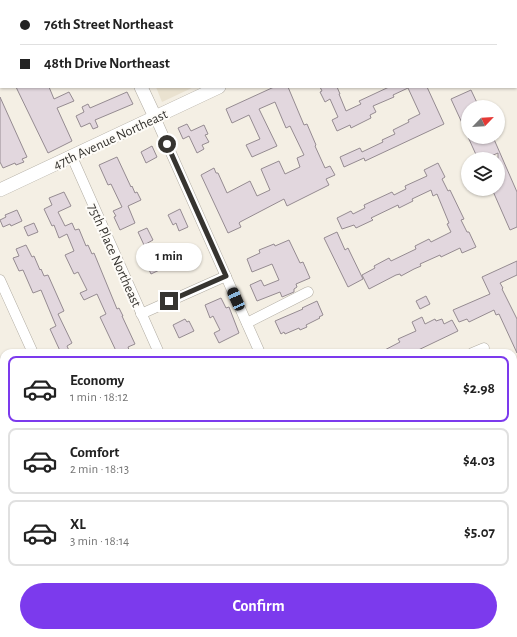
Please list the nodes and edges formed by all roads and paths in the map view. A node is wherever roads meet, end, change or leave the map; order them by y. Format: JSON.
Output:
{"nodes":[{"id":1,"x":142,"y":88,"type":"edge"},
{"id":2,"x":217,"y":88,"type":"edge"},
{"id":3,"x":155,"y":117,"type":"junction"},
{"id":4,"x":72,"y":157,"type":"junction"},
{"id":5,"x":0,"y":190,"type":"edge"},
{"id":6,"x":226,"y":276,"type":"junction"},
{"id":7,"x":0,"y":280,"type":"edge"},
{"id":8,"x":308,"y":292,"type":"dead end"},
{"id":9,"x":141,"y":314,"type":"junction"},
{"id":10,"x":247,"y":323,"type":"junction"},
{"id":11,"x":31,"y":349,"type":"edge"},
{"id":12,"x":157,"y":349,"type":"edge"},
{"id":13,"x":258,"y":349,"type":"edge"}],
"edges":[{"from":1,"to":3,"type":"street"},
{"from":2,"to":3,"type":"street","name":"47th Avenue Northeast"},
{"from":3,"to":4,"type":"street","name":"47th Avenue Northeast"},
{"from":3,"to":6,"type":"street"},
{"from":4,"to":5,"type":"street","name":"47th Avenue Northeast"},
{"from":4,"to":9,"type":"street","name":"75th Place Northeast"},
{"from":6,"to":9,"type":"street"},
{"from":6,"to":10,"type":"street"},
{"from":7,"to":11,"type":"street"},
{"from":8,"to":10,"type":"street"},
{"from":9,"to":12,"type":"street","name":"75th Place Northeast"},
{"from":10,"to":13,"type":"street"}]}
